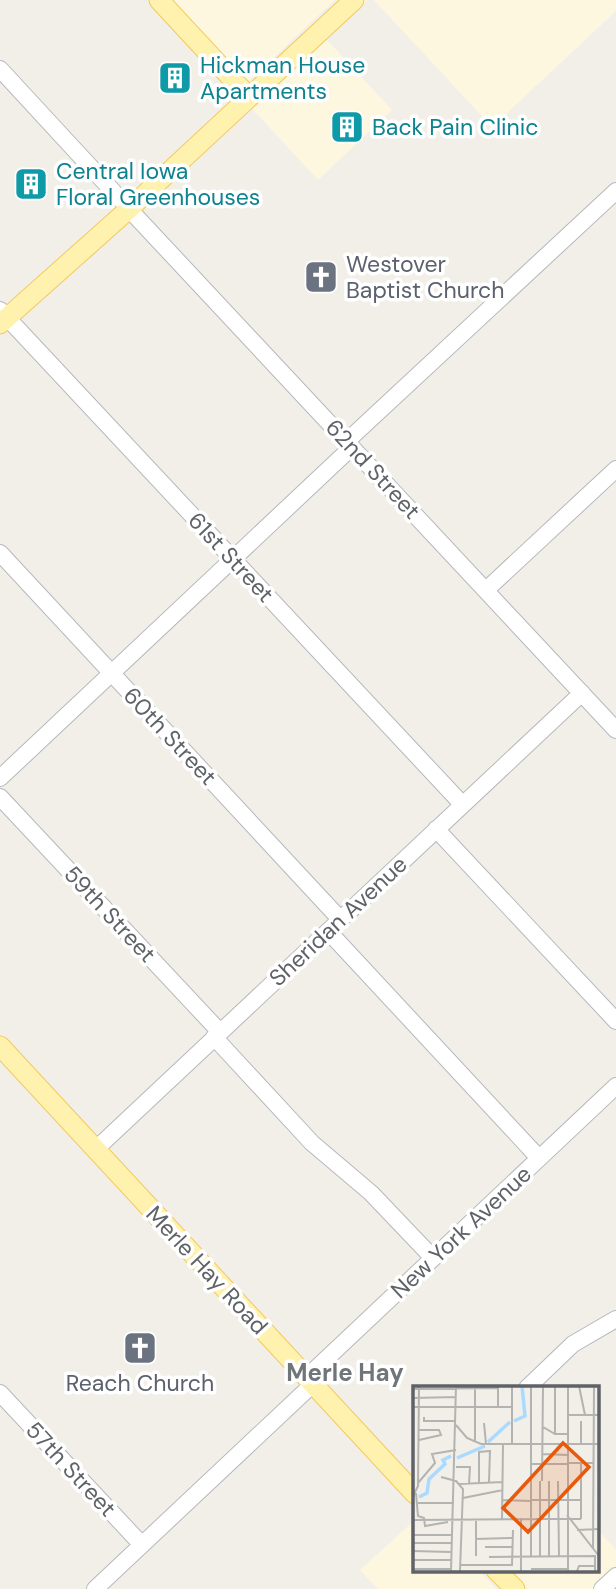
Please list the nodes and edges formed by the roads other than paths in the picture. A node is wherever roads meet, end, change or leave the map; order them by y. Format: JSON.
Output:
{"nodes":[{"id":1,"x":159,"y":0,"type":"edge"},
{"id":2,"x":335,"y":0,"type":"edge"},
{"id":3,"x":354,"y":0,"type":"edge"},
{"id":4,"x":0,"y":69,"type":"edge"},
{"id":5,"x":245,"y":93,"type":"junction"},
{"id":6,"x":616,"y":191,"type":"edge"},
{"id":7,"x":125,"y":204,"type":"junction"},
{"id":8,"x":2,"y":317,"type":"edge"},
{"id":9,"x":349,"y":444,"type":"junction"},
{"id":10,"x":613,"y":478,"type":"edge"},
{"id":11,"x":0,"y":553,"type":"edge"},
{"id":12,"x":233,"y":559,"type":"junction"},
{"id":13,"x":486,"y":590,"type":"junction"},
{"id":14,"x":112,"y":673,"type":"junction"},
{"id":15,"x":582,"y":693,"type":"junction"},
{"id":16,"x":616,"y":730,"type":"edge"},
{"id":17,"x":0,"y":778,"type":"edge"},
{"id":18,"x":0,"y":797,"type":"edge"},
{"id":19,"x":462,"y":804,"type":"junction"},
{"id":20,"x":436,"y":829,"type":"junction"},
{"id":21,"x":340,"y":919,"type":"junction"},
{"id":22,"x":328,"y":931,"type":"junction"},
{"id":23,"x":616,"y":1021,"type":"edge"},
{"id":24,"x":217,"y":1035,"type":"junction"},
{"id":25,"x":0,"y":1045,"type":"edge"},
{"id":26,"x":616,"y":1086,"type":"edge"},
{"id":27,"x":96,"y":1149,"type":"junction"},
{"id":28,"x":539,"y":1158,"type":"junction"},
{"id":29,"x":433,"y":1258,"type":"junction"},
{"id":30,"x":616,"y":1319,"type":"edge"},
{"id":31,"x":310,"y":1381,"type":"junction"},
{"id":32,"x":529,"y":1386,"type":"edge"},
{"id":33,"x":0,"y":1393,"type":"edge"},
{"id":34,"x":413,"y":1492,"type":"edge"},
{"id":35,"x":142,"y":1545,"type":"junction"},
{"id":36,"x":481,"y":1572,"type":"edge"},
{"id":37,"x":498,"y":1572,"type":"edge"},
{"id":38,"x":616,"y":1576,"type":"edge"},
{"id":39,"x":95,"y":1589,"type":"edge"},
{"id":40,"x":496,"y":1589,"type":"edge"},
{"id":41,"x":515,"y":1589,"type":"edge"},
{"id":42,"x":602,"y":1589,"type":"edge"}],
"edges":[{"from":1,"to":5,"type":"main road"},
{"from":2,"to":5,"type":"main road"},
{"from":3,"to":5,"type":"main road"},
{"from":4,"to":7,"type":"street","name":"62nd Street"},
{"from":5,"to":7,"type":"main road"},
{"from":6,"to":9,"type":"street"},
{"from":7,"to":8,"type":"main road"},
{"from":7,"to":9,"type":"street","name":"62nd Street"},
{"from":8,"to":12,"type":"street","name":"61st Street"},
{"from":9,"to":12,"type":"street"},
{"from":9,"to":13,"type":"street","name":"62nd Street"},
{"from":10,"to":13,"type":"street"},
{"from":11,"to":14,"type":"street","name":"60th Street"},
{"from":12,"to":14,"type":"street"},
{"from":12,"to":19,"type":"street","name":"61st Street"},
{"from":13,"to":15,"type":"street","name":"62nd Street"},
{"from":14,"to":17,"type":"street"},
{"from":14,"to":21,"type":"street","name":"60th Street"},
{"from":15,"to":16,"type":"street","name":"62nd Street"},
{"from":15,"to":19,"type":"street","name":"Sheridan Avenue"},
{"from":18,"to":24,"type":"street","name":"59th Street"},
{"from":19,"to":20,"type":"street","name":"Sheridan Avenue"},
{"from":20,"to":21,"type":"street","name":"Sheridan Avenue"},
{"from":20,"to":23,"type":"street"},
{"from":21,"to":22,"type":"street","name":"Sheridan Avenue"},
{"from":22,"to":24,"type":"street","name":"Sheridan Avenue"},
{"from":22,"to":28,"type":"street"},
{"from":24,"to":27,"type":"street","name":"Sheridan Avenue"},
{"from":24,"to":29,"type":"street","name":"59th Street"},
{"from":25,"to":27,"type":"main road","name":"Merle Hay Road"},
{"from":26,"to":28,"type":"street","name":"New York Avenue"},
{"from":27,"to":31,"type":"main road","name":"Merle Hay Road"},
{"from":28,"to":29,"type":"street","name":"New York Avenue"},
{"from":29,"to":31,"type":"street","name":"New York Avenue"},
{"from":30,"to":32,"type":"street"},
{"from":31,"to":34,"type":"main road","name":"Merle Hay Road"},
{"from":31,"to":35,"type":"street","name":"New York Avenue"},
{"from":33,"to":35,"type":"street","name":"57th Street"},
{"from":35,"to":39,"type":"street","name":"New York Avenue"},
{"from":36,"to":40,"type":"main road"},
{"from":37,"to":41,"type":"main road"},
{"from":38,"to":42,"type":"street"}]}
